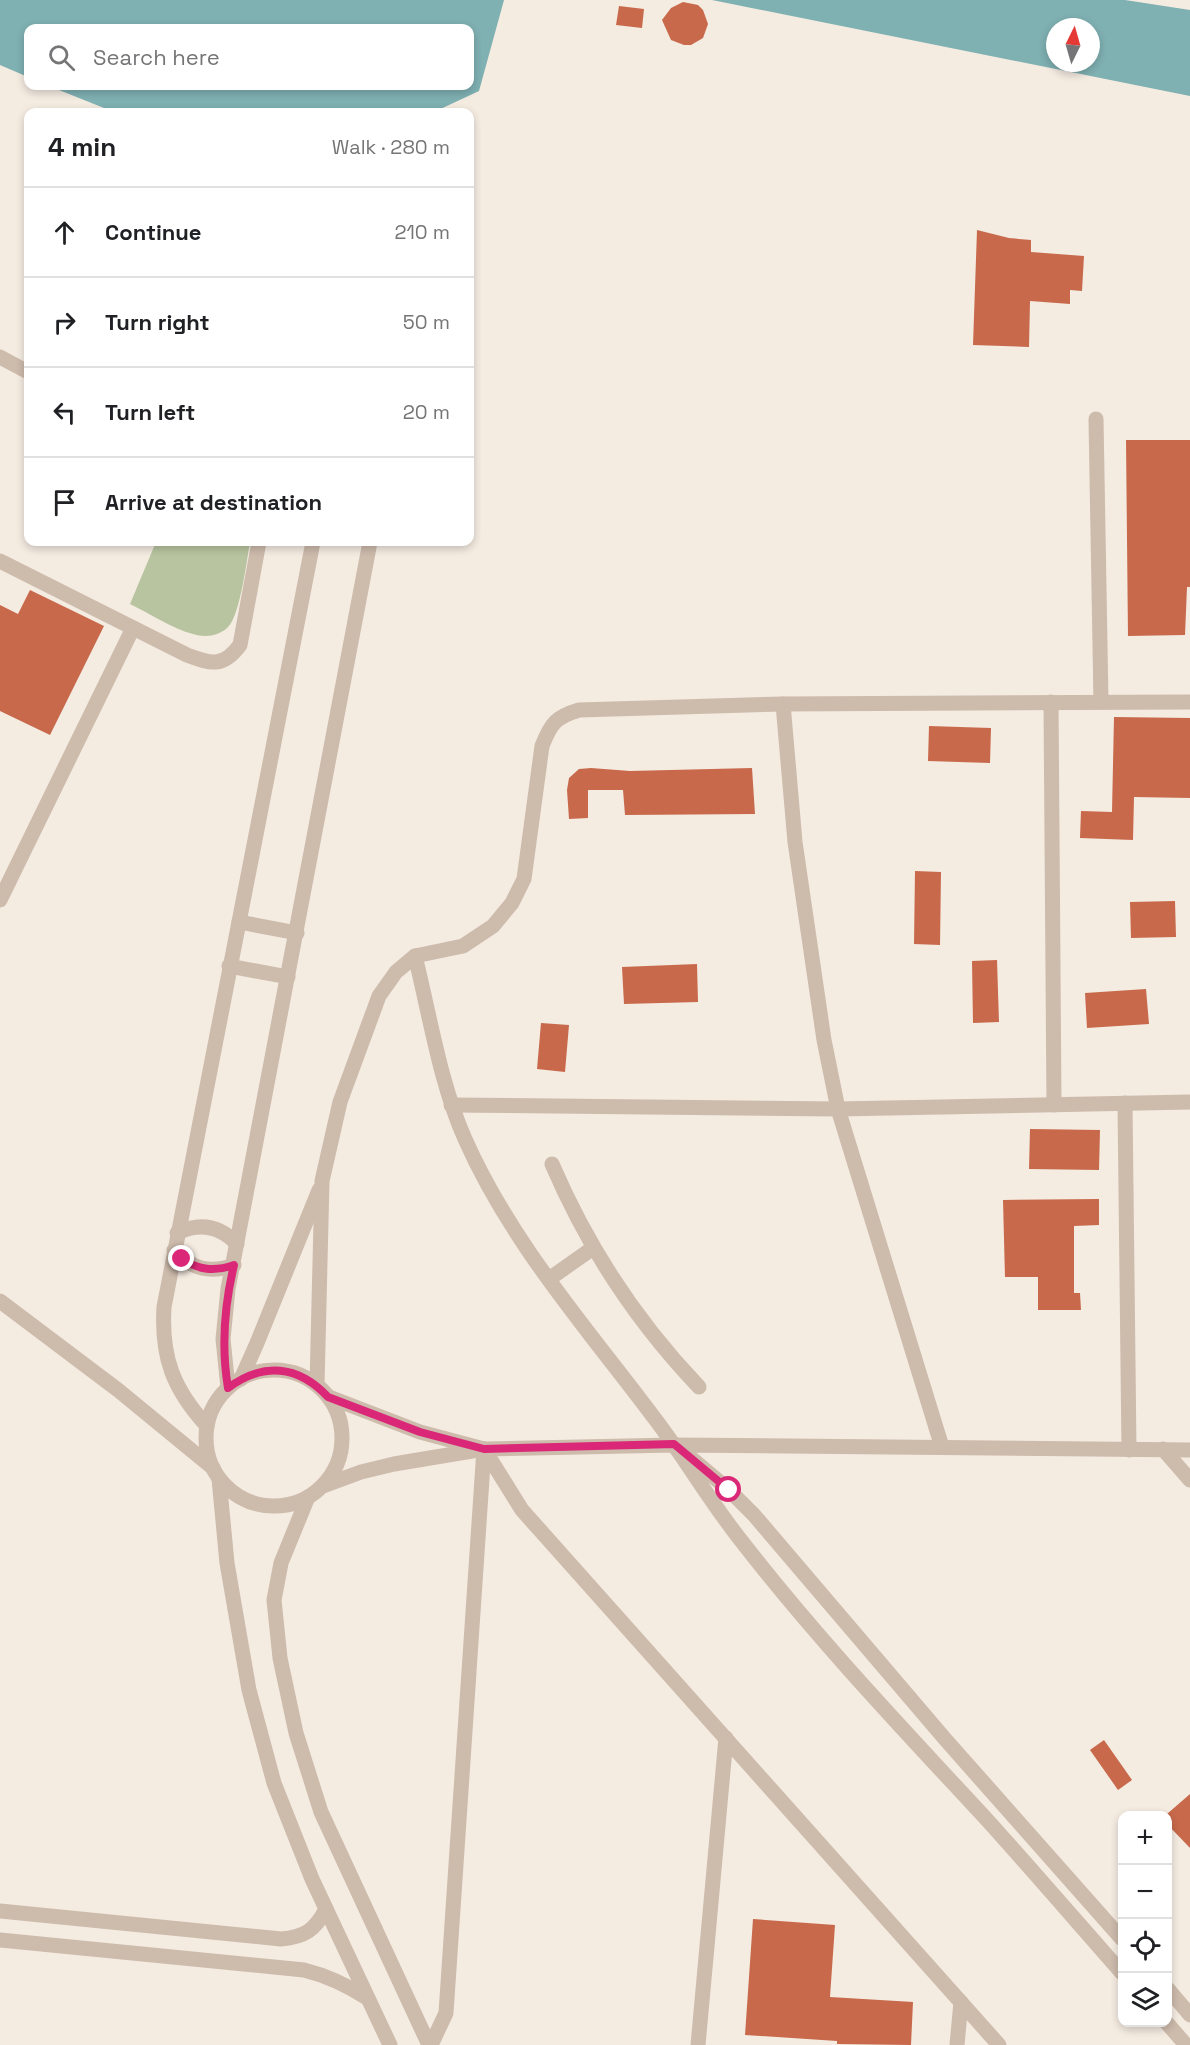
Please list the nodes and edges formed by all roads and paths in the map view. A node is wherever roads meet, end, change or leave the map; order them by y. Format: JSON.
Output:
{"nodes":[{"id":1,"x":0,"y":357,"type":"edge"},
{"id":2,"x":24,"y":370,"type":"edge"},
{"id":3,"x":1096,"y":419,"type":"dead end"},
{"id":4,"x":258,"y":546,"type":"edge"},
{"id":5,"x":312,"y":546,"type":"edge"},
{"id":6,"x":369,"y":546,"type":"edge"},
{"id":7,"x":0,"y":561,"type":"edge"},
{"id":8,"x":133,"y":628,"type":"junction"},
{"id":9,"x":1051,"y":702,"type":"junction"},
{"id":10,"x":1101,"y":702,"type":"junction"},
{"id":11,"x":1190,"y":702,"type":"edge"},
{"id":12,"x":783,"y":704,"type":"junction"},
{"id":13,"x":0,"y":900,"type":"edge"},
{"id":14,"x":239,"y":922,"type":"junction"},
{"id":15,"x":297,"y":933,"type":"junction"},
{"id":16,"x":415,"y":956,"type":"junction"},
{"id":17,"x":229,"y":966,"type":"junction"},
{"id":18,"x":288,"y":977,"type":"junction"},
{"id":19,"x":1190,"y":1102,"type":"edge"},
{"id":20,"x":1125,"y":1103,"type":"junction"},
{"id":21,"x":451,"y":1105,"type":"junction"},
{"id":22,"x":1054,"y":1105,"type":"junction"},
{"id":23,"x":838,"y":1109,"type":"junction"},
{"id":24,"x":552,"y":1164,"type":"dead end"},
{"id":25,"x":322,"y":1181,"type":"junction"},
{"id":26,"x":177,"y":1233,"type":"junction"},
{"id":27,"x":237,"y":1244,"type":"junction"},
{"id":28,"x":592,"y":1248,"type":"junction"},
{"id":29,"x":174,"y":1250,"type":"junction"},
{"id":30,"x":234,"y":1265,"type":"junction"},
{"id":31,"x":549,"y":1279,"type":"junction"},
{"id":32,"x":0,"y":1301,"type":"edge"},
{"id":33,"x":241,"y":1379,"type":"junction"},
{"id":34,"x":317,"y":1385,"type":"junction"},
{"id":35,"x":699,"y":1387,"type":"dead end"},
{"id":36,"x":228,"y":1388,"type":"junction"},
{"id":37,"x":328,"y":1397,"type":"junction"},
{"id":38,"x":207,"y":1426,"type":"junction"},
{"id":39,"x":674,"y":1444,"type":"junction"},
{"id":40,"x":942,"y":1447,"type":"junction"},
{"id":41,"x":484,"y":1449,"type":"junction"},
{"id":42,"x":1163,"y":1449,"type":"junction"},
{"id":43,"x":1129,"y":1450,"type":"junction"},
{"id":44,"x":1190,"y":1450,"type":"edge"},
{"id":45,"x":216,"y":1473,"type":"junction"},
{"id":46,"x":1190,"y":1480,"type":"edge"},
{"id":47,"x":323,"y":1486,"type":"junction"},
{"id":48,"x":308,"y":1497,"type":"junction"},
{"id":49,"x":726,"y":1738,"type":"junction"},
{"id":50,"x":326,"y":1909,"type":"junction"},
{"id":51,"x":0,"y":1911,"type":"edge"},
{"id":52,"x":1118,"y":1934,"type":"edge"},
{"id":53,"x":0,"y":1940,"type":"edge"},
{"id":54,"x":1118,"y":1968,"type":"edge"},
{"id":55,"x":1172,"y":1995,"type":"edge"},
{"id":56,"x":368,"y":1999,"type":"junction"},
{"id":57,"x":961,"y":2002,"type":"junction"},
{"id":58,"x":1190,"y":2015,"type":"edge"},
{"id":59,"x":1170,"y":2027,"type":"edge"},
{"id":60,"x":390,"y":2045,"type":"edge"},
{"id":61,"x":430,"y":2045,"type":"edge"},
{"id":62,"x":698,"y":2045,"type":"edge"},
{"id":63,"x":957,"y":2045,"type":"edge"},
{"id":64,"x":999,"y":2045,"type":"edge"},
{"id":65,"x":1186,"y":2045,"type":"edge"}],
"edges":[{"from":1,"to":2,"type":"street"},
{"from":3,"to":10,"type":"street"},
{"from":4,"to":8,"type":"street"},
{"from":5,"to":14,"type":"street"},
{"from":6,"to":15,"type":"street"},
{"from":7,"to":8,"type":"street"},
{"from":8,"to":13,"type":"street"},
{"from":9,"to":10,"type":"street"},
{"from":9,"to":12,"type":"street"},
{"from":9,"to":22,"type":"street"},
{"from":10,"to":11,"type":"street"},
{"from":12,"to":16,"type":"street"},
{"from":12,"to":23,"type":"street"},
{"from":14,"to":15,"type":"street"},
{"from":14,"to":17,"type":"street"},
{"from":15,"to":18,"type":"street"},
{"from":16,"to":21,"type":"street"},
{"from":16,"to":25,"type":"street"},
{"from":17,"to":18,"type":"street"},
{"from":17,"to":26,"type":"street"},
{"from":18,"to":27,"type":"street"},
{"from":19,"to":20,"type":"street"},
{"from":20,"to":22,"type":"street"},
{"from":20,"to":43,"type":"street"},
{"from":21,"to":23,"type":"street"},
{"from":21,"to":31,"type":"street"},
{"from":22,"to":23,"type":"street"},
{"from":23,"to":40,"type":"street"},
{"from":24,"to":28,"type":"street"},
{"from":25,"to":33,"type":"street"},
{"from":25,"to":34,"type":"street"},
{"from":26,"to":27,"type":"street"},
{"from":26,"to":29,"type":"street"},
{"from":27,"to":30,"type":"street"},
{"from":28,"to":31,"type":"street"},
{"from":28,"to":35,"type":"street"},
{"from":29,"to":30,"type":"street"},
{"from":29,"to":38,"type":"street"},
{"from":30,"to":36,"type":"street"},
{"from":31,"to":39,"type":"street"},
{"from":32,"to":45,"type":"street"},
{"from":33,"to":34,"type":"street"},
{"from":33,"to":36,"type":"street"},
{"from":34,"to":37,"type":"street"},
{"from":36,"to":38,"type":"street"},
{"from":37,"to":41,"type":"street"},
{"from":37,"to":47,"type":"street"},
{"from":38,"to":45,"type":"street"},
{"from":39,"to":40,"type":"street"},
{"from":39,"to":41,"type":"street"},
{"from":39,"to":52,"type":"street"},
{"from":39,"to":54,"type":"street"},
{"from":40,"to":43,"type":"street"},
{"from":41,"to":47,"type":"street"},
{"from":41,"to":49,"type":"street"},
{"from":41,"to":61,"type":"street"},
{"from":42,"to":43,"type":"street"},
{"from":42,"to":44,"type":"street"},
{"from":42,"to":46,"type":"street"},
{"from":45,"to":48,"type":"street"},
{"from":45,"to":50,"type":"street"},
{"from":47,"to":48,"type":"street"},
{"from":48,"to":61,"type":"street"},
{"from":49,"to":57,"type":"street"},
{"from":49,"to":62,"type":"street"},
{"from":50,"to":51,"type":"street"},
{"from":50,"to":56,"type":"street"},
{"from":53,"to":56,"type":"street"},
{"from":55,"to":58,"type":"street"},
{"from":56,"to":60,"type":"street"},
{"from":57,"to":63,"type":"street"},
{"from":57,"to":64,"type":"street"},
{"from":59,"to":65,"type":"street"}]}
